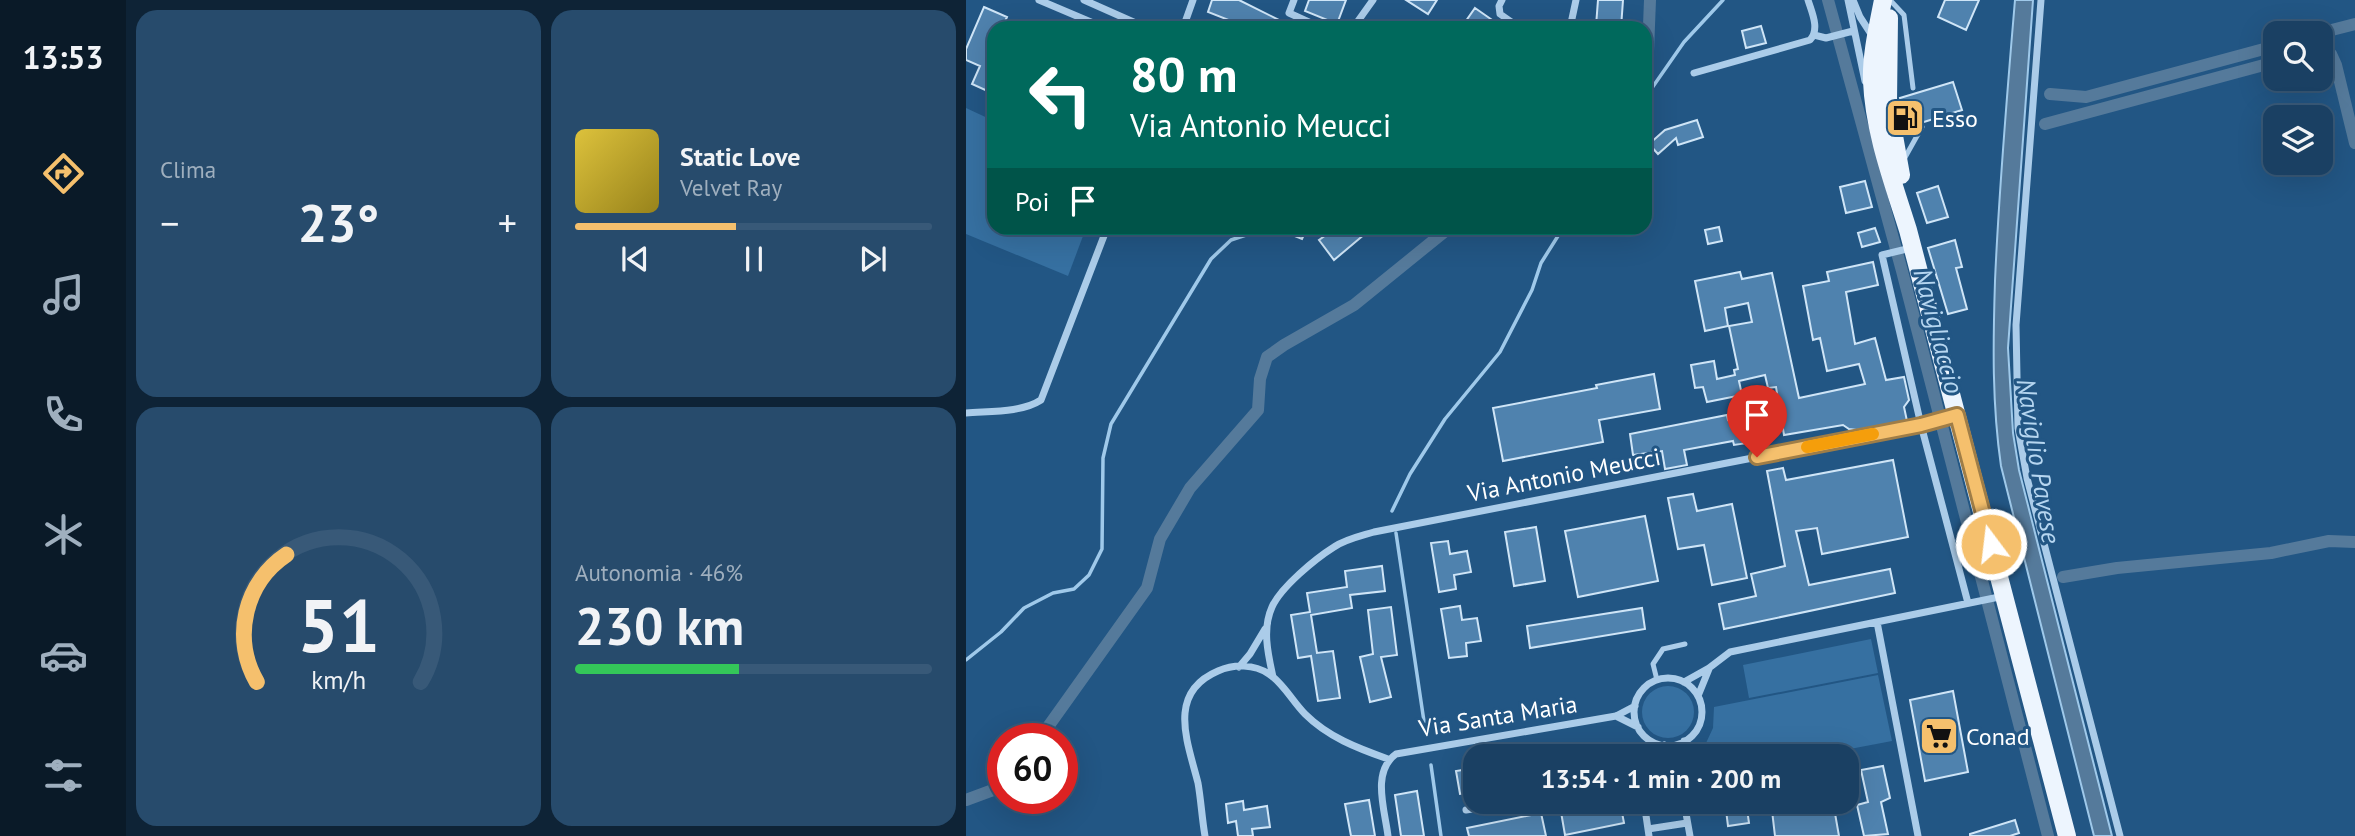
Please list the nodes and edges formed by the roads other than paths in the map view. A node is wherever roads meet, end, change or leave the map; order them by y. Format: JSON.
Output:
{"nodes":[{"id":1,"x":1039,"y":0,"type":"edge"},
{"id":2,"x":1084,"y":0,"type":"edge"},
{"id":3,"x":1193,"y":0,"type":"edge"},
{"id":4,"x":1294,"y":0,"type":"edge"},
{"id":5,"x":1373,"y":0,"type":"edge"},
{"id":6,"x":1502,"y":0,"type":"edge"},
{"id":7,"x":1576,"y":0,"type":"edge"},
{"id":8,"x":1808,"y":0,"type":"edge"},
{"id":9,"x":1847,"y":0,"type":"edge"},
{"id":10,"x":1853,"y":0,"type":"edge"},
{"id":11,"x":1883,"y":0,"type":"edge"},
{"id":12,"x":1890,"y":0,"type":"edge"},
{"id":13,"x":2041,"y":0,"type":"edge"},
{"id":14,"x":1088,"y":21,"type":"edge"},
{"id":15,"x":1131,"y":21,"type":"edge"},
{"id":16,"x":1186,"y":21,"type":"edge"},
{"id":17,"x":1307,"y":21,"type":"edge"},
{"id":18,"x":1358,"y":21,"type":"edge"},
{"id":19,"x":1510,"y":21,"type":"edge"},
{"id":20,"x":1572,"y":21,"type":"edge"},
{"id":21,"x":1850,"y":32,"type":"junction"},
{"id":22,"x":1814,"y":36,"type":"junction"},
{"id":23,"x":1876,"y":40,"type":"junction"},
{"id":24,"x":1888,"y":58,"type":"junction"},
{"id":25,"x":1694,"y":73,"type":"dead end"},
{"id":26,"x":1913,"y":88,"type":"dead end"},
{"id":27,"x":1874,"y":103,"type":"junction"},
{"id":28,"x":1922,"y":127,"type":"dead end"},
{"id":29,"x":1900,"y":167,"type":"junction"},
{"id":30,"x":1104,"y":235,"type":"edge"},
{"id":31,"x":1908,"y":243,"type":"junction"},
{"id":32,"x":966,"y":413,"type":"edge"},
{"id":33,"x":1952,"y":416,"type":"junction"},
{"id":34,"x":1921,"y":425,"type":"junction"},
{"id":35,"x":2005,"y":596,"type":"junction"},
{"id":36,"x":1968,"y":603,"type":"junction"},
{"id":37,"x":1268,"y":622,"type":"junction"},
{"id":38,"x":1877,"y":622,"type":"junction"},
{"id":39,"x":1685,"y":643,"type":"dead end"},
{"id":40,"x":1239,"y":667,"type":"junction"},
{"id":41,"x":1709,"y":668,"type":"junction"},
{"id":42,"x":1273,"y":677,"type":"junction"},
{"id":43,"x":1657,"y":680,"type":"junction"},
{"id":44,"x":1684,"y":682,"type":"junction"},
{"id":45,"x":1698,"y":696,"type":"junction"},
{"id":46,"x":1635,"y":706,"type":"junction"},
{"id":47,"x":1616,"y":716,"type":"junction"},
{"id":48,"x":1638,"y":727,"type":"junction"},
{"id":49,"x":1684,"y":741,"type":"junction"},
{"id":50,"x":1662,"y":744,"type":"edge"},
{"id":51,"x":1669,"y":744,"type":"edge"},
{"id":52,"x":1684,"y":744,"type":"edge"},
{"id":53,"x":1388,"y":759,"type":"junction"},
{"id":54,"x":1646,"y":814,"type":"edge"},
{"id":55,"x":1686,"y":814,"type":"edge"},
{"id":56,"x":1687,"y":823,"type":"junction"},
{"id":57,"x":1648,"y":832,"type":"edge"},
{"id":58,"x":1205,"y":836,"type":"edge"},
{"id":59,"x":1388,"y":836,"type":"edge"},
{"id":60,"x":1690,"y":836,"type":"edge"},
{"id":61,"x":1918,"y":836,"type":"edge"},
{"id":62,"x":2067,"y":836,"type":"edge"},
{"id":63,"x":2120,"y":836,"type":"edge"}],
"edges":[{"from":1,"to":14,"type":"street"},
{"from":2,"to":15,"type":"street"},
{"from":3,"to":16,"type":"street"},
{"from":4,"to":17,"type":"street"},
{"from":5,"to":18,"type":"street"},
{"from":6,"to":19,"type":"street"},
{"from":7,"to":20,"type":"street"},
{"from":8,"to":22,"type":"street"},
{"from":9,"to":21,"type":"street"},
{"from":10,"to":23,"type":"street"},
{"from":11,"to":23,"type":"main road"},
{"from":12,"to":24,"type":"main road"},
{"from":12,"to":26,"type":"lane"},
{"from":13,"to":63,"type":"street"},
{"from":21,"to":22,"type":"street"},
{"from":21,"to":27,"type":"street"},
{"from":22,"to":25,"type":"street"},
{"from":23,"to":24,"type":"street"},
{"from":23,"to":27,"type":"main road"},
{"from":24,"to":29,"type":"main road"},
{"from":27,"to":31,"type":"main road"},
{"from":28,"to":29,"type":"lane"},
{"from":29,"to":31,"type":"main road"},
{"from":30,"to":32,"type":"street"},
{"from":31,"to":33,"type":"main road"},
{"from":31,"to":34,"type":"street"},
{"from":33,"to":34,"type":"street","name":"Via Antonio Meucci"},
{"from":33,"to":35,"type":"main road"},
{"from":34,"to":36,"type":"street"},
{"from":34,"to":37,"type":"street","name":"Via Antonio Meucci"},
{"from":35,"to":36,"type":"street"},
{"from":35,"to":62,"type":"main road"},
{"from":36,"to":38,"type":"street"},
{"from":37,"to":40,"type":"street"},
{"from":37,"to":42,"type":"street","name":"Via Antonio Meucci"},
{"from":38,"to":41,"type":"street"},
{"from":38,"to":61,"type":"street"},
{"from":39,"to":43,"type":"lane"},
{"from":40,"to":42,"type":"street"},
{"from":40,"to":58,"type":"street"},
{"from":41,"to":44,"type":"street"},
{"from":41,"to":45,"type":"street"},
{"from":42,"to":53,"type":"street"},
{"from":43,"to":44,"type":"street"},
{"from":43,"to":46,"type":"street"},
{"from":44,"to":45,"type":"street"},
{"from":45,"to":49,"type":"street"},
{"from":46,"to":47,"type":"street","name":"Via Santa Maria"},
{"from":46,"to":48,"type":"street"},
{"from":47,"to":48,"type":"street","name":"Via Santa Maria"},
{"from":47,"to":53,"type":"street","name":"Via Santa Maria"},
{"from":48,"to":50,"type":"street"},
{"from":49,"to":51,"type":"street"},
{"from":49,"to":52,"type":"street"},
{"from":53,"to":59,"type":"street"},
{"from":54,"to":57,"type":"street"},
{"from":55,"to":56,"type":"street"},
{"from":56,"to":57,"type":"street"},
{"from":56,"to":60,"type":"street"}]}
